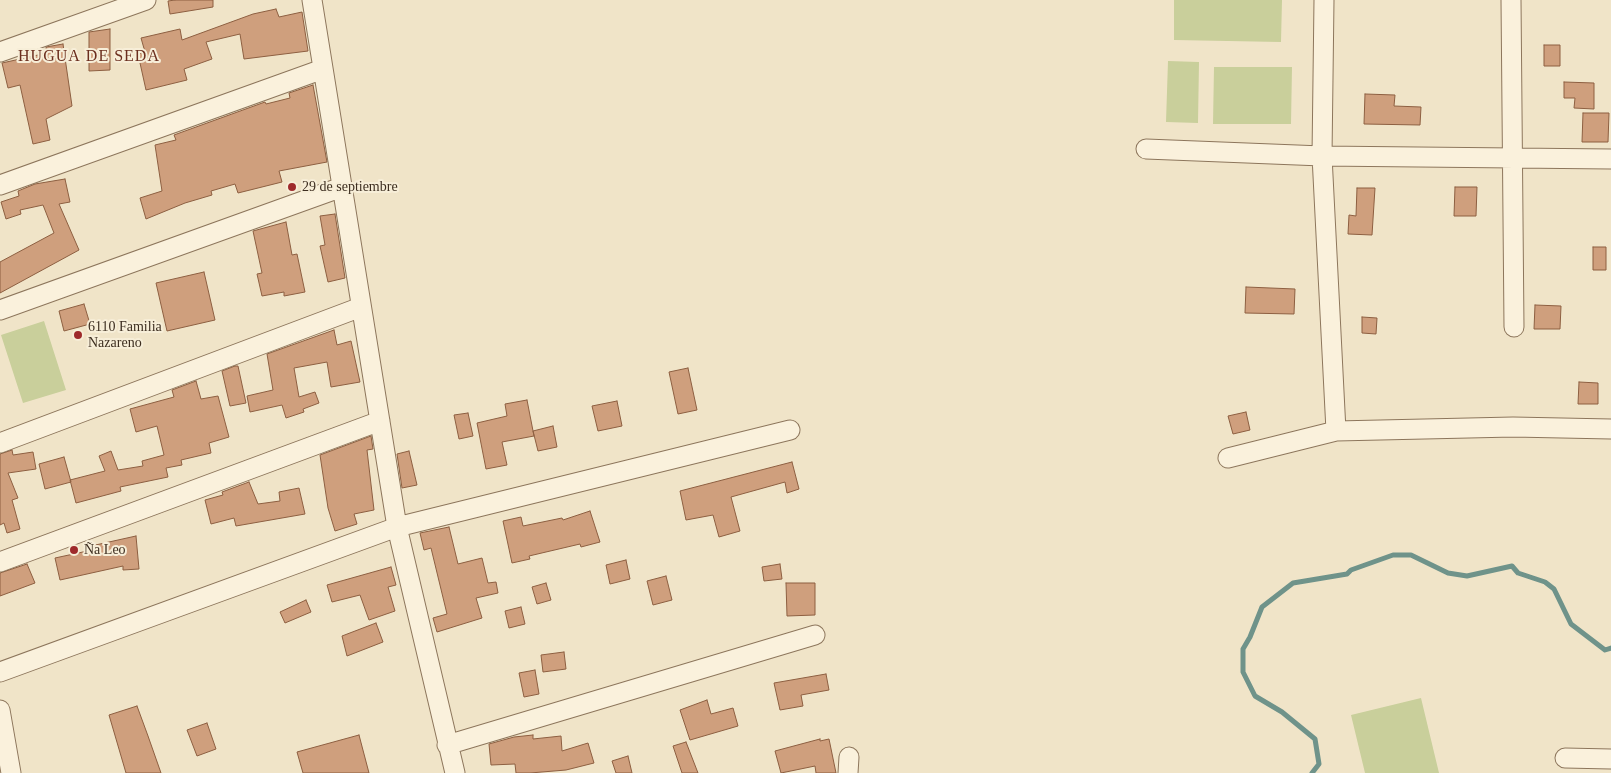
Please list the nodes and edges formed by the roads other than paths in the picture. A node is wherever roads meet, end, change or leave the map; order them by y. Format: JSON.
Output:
{"nodes":[{"id":1,"x":146,"y":0,"type":"edge"},
{"id":2,"x":312,"y":0,"type":"edge"},
{"id":3,"x":1324,"y":0,"type":"edge"},
{"id":4,"x":1511,"y":0,"type":"edge"},
{"id":5,"x":0,"y":52,"type":"edge"},
{"id":6,"x":323,"y":69,"type":"junction"},
{"id":7,"x":1146,"y":149,"type":"dead end"},
{"id":8,"x":1322,"y":156,"type":"junction"},
{"id":9,"x":1513,"y":158,"type":"junction"},
{"id":10,"x":1611,"y":158,"type":"edge"},
{"id":11,"x":0,"y":185,"type":"edge"},
{"id":12,"x":342,"y":187,"type":"junction"},
{"id":13,"x":361,"y":307,"type":"junction"},
{"id":14,"x":0,"y":310,"type":"edge"},
{"id":15,"x":1514,"y":327,"type":"dead end"},
{"id":16,"x":380,"y":421,"type":"junction"},
{"id":17,"x":1611,"y":429,"type":"edge"},
{"id":18,"x":790,"y":430,"type":"dead end"},
{"id":19,"x":1336,"y":431,"type":"junction"},
{"id":20,"x":0,"y":443,"type":"edge"},
{"id":21,"x":1228,"y":458,"type":"dead end"},
{"id":22,"x":397,"y":527,"type":"junction"},
{"id":23,"x":0,"y":562,"type":"edge"},
{"id":24,"x":814,"y":635,"type":"dead end"},
{"id":25,"x":0,"y":672,"type":"edge"},
{"id":26,"x":0,"y":710,"type":"edge"},
{"id":27,"x":447,"y":745,"type":"junction"},
{"id":28,"x":1565,"y":758,"type":"dead end"},
{"id":29,"x":1611,"y":759,"type":"edge"},
{"id":30,"x":11,"y":773,"type":"edge"},
{"id":31,"x":455,"y":773,"type":"edge"}],
"edges":[{"from":1,"to":5,"type":"street"},
{"from":2,"to":6,"type":"street"},
{"from":3,"to":8,"type":"street"},
{"from":4,"to":9,"type":"street"},
{"from":6,"to":11,"type":"street"},
{"from":6,"to":12,"type":"street"},
{"from":7,"to":8,"type":"street"},
{"from":8,"to":9,"type":"street"},
{"from":8,"to":19,"type":"street"},
{"from":9,"to":10,"type":"street"},
{"from":9,"to":15,"type":"street"},
{"from":12,"to":13,"type":"street"},
{"from":12,"to":14,"type":"street"},
{"from":13,"to":16,"type":"street"},
{"from":13,"to":20,"type":"street"},
{"from":16,"to":22,"type":"street"},
{"from":16,"to":23,"type":"street"},
{"from":17,"to":19,"type":"street"},
{"from":18,"to":22,"type":"street"},
{"from":19,"to":21,"type":"street"},
{"from":22,"to":25,"type":"street"},
{"from":22,"to":27,"type":"street"},
{"from":24,"to":27,"type":"street"},
{"from":26,"to":30,"type":"street"},
{"from":27,"to":31,"type":"street"},
{"from":28,"to":29,"type":"street"}]}
